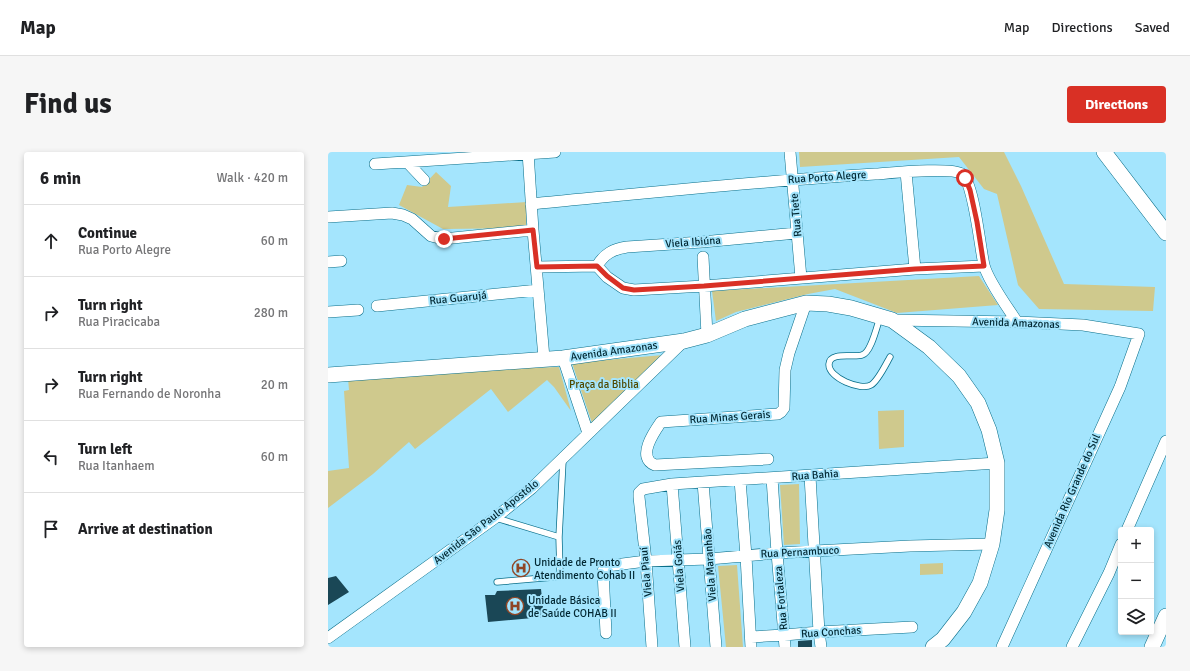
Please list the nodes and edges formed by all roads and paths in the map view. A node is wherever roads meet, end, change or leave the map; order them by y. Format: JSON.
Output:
{"nodes":[{"id":1,"x":555,"y":152,"type":"edge"},
{"id":2,"x":790,"y":152,"type":"edge"},
{"id":3,"x":1104,"y":152,"type":"edge"},
{"id":4,"x":528,"y":153,"type":"edge"},
{"id":5,"x":408,"y":162,"type":"junction"},
{"id":6,"x":375,"y":164,"type":"dead end"},
{"id":7,"x":906,"y":172,"type":"junction"},
{"id":8,"x":792,"y":179,"type":"junction"},
{"id":9,"x":424,"y":180,"type":"dead end"},
{"id":10,"x":531,"y":204,"type":"junction"},
{"id":11,"x":328,"y":217,"type":"edge"},
{"id":12,"x":533,"y":230,"type":"junction"},
{"id":13,"x":797,"y":233,"type":"junction"},
{"id":14,"x":1166,"y":233,"type":"edge"},
{"id":15,"x":703,"y":257,"type":"dead end"},
{"id":16,"x":341,"y":261,"type":"dead end"},
{"id":17,"x":328,"y":262,"type":"edge"},
{"id":18,"x":597,"y":266,"type":"junction"},
{"id":19,"x":984,"y":266,"type":"junction"},
{"id":20,"x":537,"y":267,"type":"junction"},
{"id":21,"x":915,"y":269,"type":"junction"},
{"id":22,"x":801,"y":278,"type":"junction"},
{"id":23,"x":704,"y":286,"type":"junction"},
{"id":24,"x":538,"y":290,"type":"junction"},
{"id":25,"x":806,"y":303,"type":"junction"},
{"id":26,"x":377,"y":306,"type":"dead end"},
{"id":27,"x":358,"y":310,"type":"dead end"},
{"id":28,"x":328,"y":312,"type":"edge"},
{"id":29,"x":886,"y":318,"type":"junction"},
{"id":30,"x":1017,"y":322,"type":"junction"},
{"id":31,"x":1139,"y":334,"type":"joint"},
{"id":32,"x":707,"y":335,"type":"junction"},
{"id":33,"x":684,"y":342,"type":"junction"},
{"id":34,"x":890,"y":357,"type":"dead end"},
{"id":35,"x":544,"y":358,"type":"junction"},
{"id":36,"x":563,"y":358,"type":"junction"},
{"id":37,"x":328,"y":375,"type":"edge"},
{"id":38,"x":588,"y":434,"type":"junction"},
{"id":39,"x":1166,"y":441,"type":"edge"},
{"id":40,"x":564,"y":458,"type":"junction"},
{"id":41,"x":768,"y":459,"type":"dead end"},
{"id":42,"x":997,"y":463,"type":"junction"},
{"id":43,"x":810,"y":476,"type":"junction"},
{"id":44,"x":772,"y":478,"type":"junction"},
{"id":45,"x":740,"y":480,"type":"junction"},
{"id":46,"x":703,"y":482,"type":"junction"},
{"id":47,"x":672,"y":484,"type":"junction"},
{"id":48,"x":639,"y":497,"type":"joint"},
{"id":49,"x":495,"y":518,"type":"junction"},
{"id":50,"x":1128,"y":527,"type":"edge"},
{"id":51,"x":559,"y":537,"type":"junction"},
{"id":52,"x":992,"y":544,"type":"junction"},
{"id":53,"x":815,"y":551,"type":"junction"},
{"id":54,"x":1118,"y":551,"type":"edge"},
{"id":55,"x":776,"y":553,"type":"junction"},
{"id":56,"x":746,"y":556,"type":"junction"},
{"id":57,"x":709,"y":559,"type":"junction"},
{"id":58,"x":678,"y":560,"type":"junction"},
{"id":59,"x":646,"y":561,"type":"junction"},
{"id":60,"x":497,"y":582,"type":"dead end"},
{"id":61,"x":1166,"y":616,"type":"edge"},
{"id":62,"x":912,"y":627,"type":"dead end"},
{"id":63,"x":819,"y":632,"type":"junction"},
{"id":64,"x":606,"y":633,"type":"dead end"},
{"id":65,"x":784,"y":636,"type":"junction"},
{"id":66,"x":328,"y":638,"type":"edge"},
{"id":67,"x":751,"y":642,"type":"edge"},
{"id":68,"x":652,"y":647,"type":"edge"},
{"id":69,"x":685,"y":647,"type":"edge"},
{"id":70,"x":716,"y":647,"type":"edge"},
{"id":71,"x":785,"y":647,"type":"edge"},
{"id":72,"x":821,"y":647,"type":"edge"},
{"id":73,"x":933,"y":647,"type":"edge"},
{"id":74,"x":1002,"y":647,"type":"edge"},
{"id":75,"x":1072,"y":647,"type":"edge"},
{"id":76,"x":1152,"y":647,"type":"edge"}],
"edges":[{"from":1,"to":4,"type":"street"},
{"from":2,"to":8,"type":"street","name":"Rua Tiete"},
{"from":3,"to":14,"type":"street"},
{"from":4,"to":5,"type":"street"},
{"from":4,"to":10,"type":"street"},
{"from":5,"to":6,"type":"street"},
{"from":5,"to":9,"type":"street"},
{"from":7,"to":8,"type":"street","name":"Rua Porto Alegre"},
{"from":7,"to":19,"type":"street","name":"Rua Porto Alegre"},
{"from":7,"to":21,"type":"street"},
{"from":8,"to":10,"type":"street","name":"Rua Porto Alegre"},
{"from":8,"to":13,"type":"street","name":"Rua Tiete"},
{"from":10,"to":12,"type":"street"},
{"from":11,"to":12,"type":"street"},
{"from":12,"to":20,"type":"street"},
{"from":13,"to":18,"type":"street","name":"Viela Ibiúna"},
{"from":13,"to":22,"type":"street","name":"Rua Tiete"},
{"from":15,"to":23,"type":"street"},
{"from":16,"to":17,"type":"street"},
{"from":18,"to":20,"type":"street"},
{"from":18,"to":23,"type":"street"},
{"from":19,"to":21,"type":"street"},
{"from":19,"to":30,"type":"street","name":"Rua Porto Alegre"},
{"from":20,"to":24,"type":"street"},
{"from":21,"to":22,"type":"street"},
{"from":22,"to":23,"type":"street"},
{"from":23,"to":32,"type":"street"},
{"from":24,"to":26,"type":"street","name":"Rua Guarujá"},
{"from":24,"to":35,"type":"street"},
{"from":25,"to":29,"type":"street","name":"Avenida Amazonas"},
{"from":25,"to":32,"type":"street","name":"Avenida Amazonas"},
{"from":25,"to":41,"type":"street","name":"Rua Minas Gerais"},
{"from":27,"to":28,"type":"street"},
{"from":29,"to":30,"type":"street","name":"Avenida Amazonas"},
{"from":29,"to":34,"type":"lane"},
{"from":29,"to":42,"type":"street","name":"Avenida Amazonas"},
{"from":30,"to":31,"type":"street","name":"Avenida Amazonas"},
{"from":31,"to":74,"type":"street","name":"Avenida Rio Grande do Sul"},
{"from":32,"to":33,"type":"street","name":"Avenida Amazonas"},
{"from":33,"to":36,"type":"street","name":"Avenida Amazonas"},
{"from":33,"to":38,"type":"street","name":"Avenida São Paulo Apostólo"},
{"from":35,"to":36,"type":"street","name":"Avenida Amazonas"},
{"from":35,"to":37,"type":"street","name":"Avenida Amazonas"},
{"from":36,"to":38,"type":"street"},
{"from":38,"to":40,"type":"street","name":"Avenida São Paulo Apostólo"},
{"from":39,"to":50,"type":"street"},
{"from":40,"to":49,"type":"street","name":"Avenida São Paulo Apostólo"},
{"from":40,"to":51,"type":"lane"},
{"from":42,"to":43,"type":"street","name":"Rua Bahia"},
{"from":42,"to":52,"type":"street","name":"Avenida Amazonas"},
{"from":43,"to":44,"type":"street","name":"Rua Bahia"},
{"from":43,"to":53,"type":"street"},
{"from":44,"to":45,"type":"street","name":"Rua Bahia"},
{"from":44,"to":55,"type":"street","name":"Rua Fortaleza"},
{"from":45,"to":46,"type":"street","name":"Rua Bahia"},
{"from":45,"to":56,"type":"street"},
{"from":46,"to":47,"type":"street","name":"Rua Bahia"},
{"from":46,"to":57,"type":"street","name":"Viela Maranhão"},
{"from":47,"to":48,"type":"street","name":"Rua Bahia"},
{"from":47,"to":58,"type":"street","name":"Viela Goiás"},
{"from":48,"to":59,"type":"street","name":"Viela Piauí"},
{"from":49,"to":51,"type":"lane"},
{"from":49,"to":66,"type":"street","name":"Avenida São Paulo Apostólo"},
{"from":51,"to":60,"type":"lane"},
{"from":52,"to":53,"type":"street","name":"Rua Pernambuco"},
{"from":52,"to":73,"type":"street","name":"Avenida Amazonas"},
{"from":53,"to":55,"type":"street","name":"Rua Pernambuco"},
{"from":53,"to":63,"type":"street"},
{"from":54,"to":75,"type":"street"},
{"from":55,"to":56,"type":"street","name":"Rua Pernambuco"},
{"from":55,"to":65,"type":"street","name":"Rua Fortaleza"},
{"from":56,"to":57,"type":"street","name":"Rua Pernambuco"},
{"from":56,"to":67,"type":"street"},
{"from":57,"to":58,"type":"street","name":"Rua Pernambuco"},
{"from":57,"to":70,"type":"street","name":"Viela Maranhão"},
{"from":58,"to":59,"type":"street","name":"Rua Pernambuco"},
{"from":58,"to":69,"type":"street","name":"Viela Goiás"},
{"from":59,"to":64,"type":"street","name":"Rua Pernambuco"},
{"from":59,"to":68,"type":"street","name":"Viela Piauí"},
{"from":61,"to":76,"type":"street"},
{"from":62,"to":63,"type":"street","name":"Rua Conchas"},
{"from":63,"to":65,"type":"street","name":"Rua Conchas"},
{"from":63,"to":72,"type":"street"},
{"from":65,"to":67,"type":"street","name":"Rua Conchas"},
{"from":65,"to":71,"type":"street","name":"Rua Fortaleza"}]}
